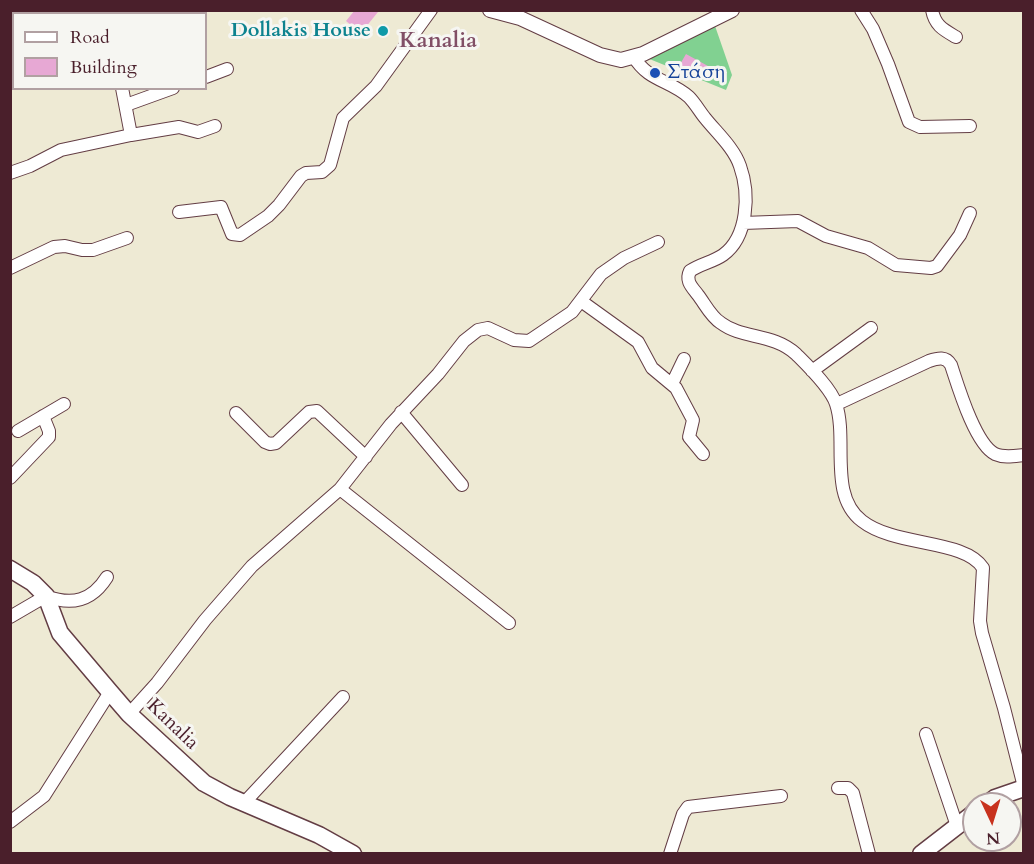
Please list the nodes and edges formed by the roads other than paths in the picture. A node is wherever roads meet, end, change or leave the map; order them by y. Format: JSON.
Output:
{"nodes":[{"id":1,"x":431,"y":10,"type":"edge"},
{"id":2,"x":490,"y":10,"type":"edge"},
{"id":3,"x":732,"y":10,"type":"edge"},
{"id":4,"x":861,"y":10,"type":"edge"},
{"id":5,"x":932,"y":10,"type":"edge"},
{"id":6,"x":522,"y":14,"type":"edge"},
{"id":7,"x":956,"y":37,"type":"dead end"},
{"id":8,"x":634,"y":57,"type":"junction"},
{"id":9,"x":227,"y":69,"type":"dead end"},
{"id":10,"x":207,"y":77,"type":"edge"},
{"id":11,"x":122,"y":90,"type":"edge"},
{"id":12,"x":167,"y":90,"type":"edge"},
{"id":13,"x":126,"y":105,"type":"junction"},
{"id":14,"x":215,"y":126,"type":"dead end"},
{"id":15,"x":970,"y":126,"type":"dead end"},
{"id":16,"x":131,"y":135,"type":"junction"},
{"id":17,"x":10,"y":172,"type":"edge"},
{"id":18,"x":179,"y":212,"type":"dead end"},
{"id":19,"x":970,"y":213,"type":"dead end"},
{"id":20,"x":743,"y":223,"type":"junction"},
{"id":21,"x":127,"y":237,"type":"dead end"},
{"id":22,"x":658,"y":242,"type":"dead end"},
{"id":23,"x":10,"y":268,"type":"edge"},
{"id":24,"x":581,"y":301,"type":"junction"},
{"id":25,"x":871,"y":328,"type":"dead end"},
{"id":26,"x":684,"y":359,"type":"dead end"},
{"id":27,"x":812,"y":371,"type":"junction"},
{"id":28,"x":672,"y":384,"type":"junction"},
{"id":29,"x":64,"y":404,"type":"dead end"},
{"id":30,"x":837,"y":404,"type":"junction"},
{"id":31,"x":236,"y":412,"type":"dead end"},
{"id":32,"x":401,"y":412,"type":"junction"},
{"id":33,"x":43,"y":416,"type":"junction"},
{"id":34,"x":18,"y":430,"type":"dead end"},
{"id":35,"x":703,"y":454,"type":"dead end"},
{"id":36,"x":1023,"y":455,"type":"edge"},
{"id":37,"x":366,"y":457,"type":"junction"},
{"id":38,"x":10,"y":478,"type":"edge"},
{"id":39,"x":462,"y":484,"type":"dead end"},
{"id":40,"x":340,"y":489,"type":"junction"},
{"id":41,"x":10,"y":569,"type":"edge"},
{"id":42,"x":107,"y":577,"type":"dead end"},
{"id":43,"x":46,"y":596,"type":"junction"},
{"id":44,"x":10,"y":617,"type":"edge"},
{"id":45,"x":509,"y":623,"type":"dead end"},
{"id":46,"x":110,"y":692,"type":"junction"},
{"id":47,"x":343,"y":697,"type":"dead end"},
{"id":48,"x":129,"y":714,"type":"junction"},
{"id":49,"x":926,"y":734,"type":"dead end"},
{"id":50,"x":838,"y":788,"type":"dead end"},
{"id":51,"x":1023,"y":788,"type":"edge"},
{"id":52,"x":782,"y":796,"type":"dead end"},
{"id":53,"x":244,"y":802,"type":"junction"},
{"id":54,"x":10,"y":822,"type":"edge"},
{"id":55,"x":962,"y":822,"type":"edge"},
{"id":56,"x":957,"y":826,"type":"junction"},
{"id":57,"x":353,"y":854,"type":"edge"},
{"id":58,"x":670,"y":854,"type":"edge"},
{"id":59,"x":868,"y":854,"type":"edge"},
{"id":60,"x":921,"y":854,"type":"edge"}],
"edges":[{"from":1,"to":18,"type":"street"},
{"from":2,"to":6,"type":"street"},
{"from":3,"to":8,"type":"street"},
{"from":4,"to":15,"type":"street"},
{"from":5,"to":7,"type":"street"},
{"from":6,"to":8,"type":"street"},
{"from":8,"to":20,"type":"street"},
{"from":9,"to":10,"type":"street"},
{"from":11,"to":13,"type":"street"},
{"from":12,"to":13,"type":"street"},
{"from":13,"to":16,"type":"street"},
{"from":14,"to":16,"type":"street"},
{"from":16,"to":17,"type":"street"},
{"from":19,"to":20,"type":"street"},
{"from":20,"to":27,"type":"street"},
{"from":21,"to":23,"type":"street"},
{"from":22,"to":24,"type":"street"},
{"from":24,"to":28,"type":"street"},
{"from":24,"to":32,"type":"street"},
{"from":25,"to":27,"type":"street"},
{"from":26,"to":28,"type":"street"},
{"from":27,"to":30,"type":"street"},
{"from":28,"to":35,"type":"street"},
{"from":29,"to":33,"type":"street"},
{"from":30,"to":36,"type":"street"},
{"from":30,"to":51,"type":"street"},
{"from":31,"to":37,"type":"street"},
{"from":32,"to":37,"type":"street"},
{"from":32,"to":39,"type":"street"},
{"from":33,"to":34,"type":"street"},
{"from":33,"to":38,"type":"street"},
{"from":37,"to":40,"type":"street"},
{"from":40,"to":45,"type":"street"},
{"from":40,"to":48,"type":"street"},
{"from":41,"to":43,"type":"main road","name":"Kanalia"},
{"from":42,"to":43,"type":"street"},
{"from":43,"to":44,"type":"street"},
{"from":43,"to":46,"type":"main road","name":"Kanalia"},
{"from":46,"to":48,"type":"main road","name":"Kanalia"},
{"from":46,"to":54,"type":"street"},
{"from":47,"to":53,"type":"street"},
{"from":48,"to":53,"type":"main road","name":"Kanalia"},
{"from":49,"to":56,"type":"street"},
{"from":50,"to":59,"type":"street"},
{"from":52,"to":58,"type":"street"},
{"from":53,"to":57,"type":"main road","name":"Kanalia"},
{"from":55,"to":56,"type":"main road"},
{"from":56,"to":60,"type":"main road"}]}
